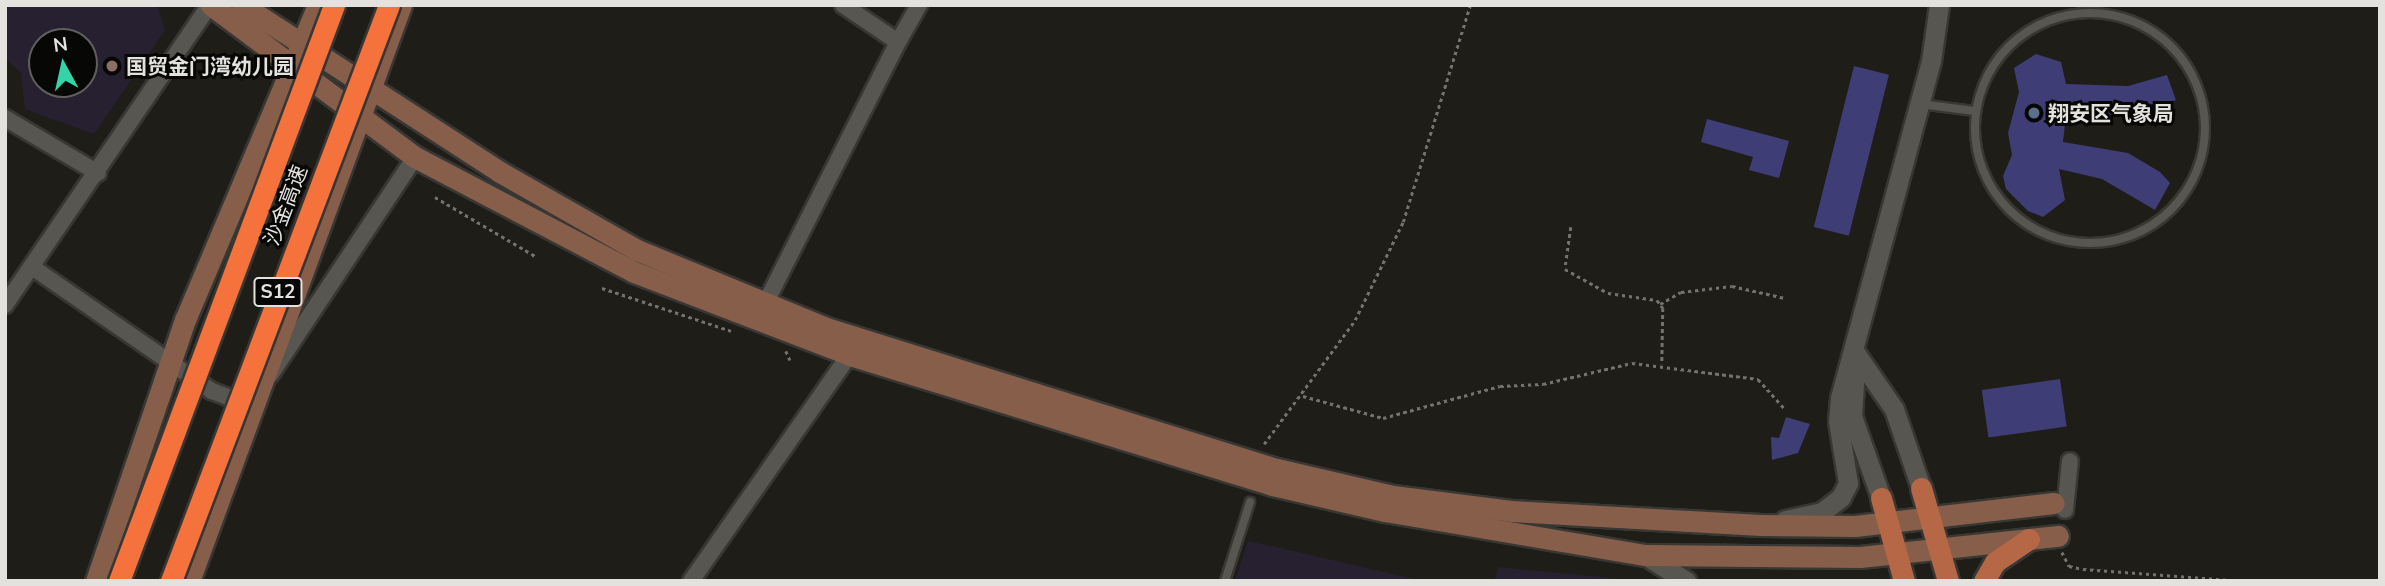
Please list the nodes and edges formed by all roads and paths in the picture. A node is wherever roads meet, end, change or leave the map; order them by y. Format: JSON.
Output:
{"nodes":[{"id":1,"x":210,"y":5,"type":"edge"},
{"id":2,"x":242,"y":5,"type":"edge"},
{"id":3,"x":318,"y":5,"type":"edge"},
{"id":4,"x":334,"y":5,"type":"edge"},
{"id":5,"x":388,"y":5,"type":"edge"},
{"id":6,"x":401,"y":5,"type":"edge"},
{"id":7,"x":843,"y":5,"type":"edge"},
{"id":8,"x":919,"y":5,"type":"edge"},
{"id":9,"x":1469,"y":5,"type":"edge"},
{"id":10,"x":1938,"y":5,"type":"edge"},
{"id":11,"x":898,"y":42,"type":"junction"},
{"id":12,"x":301,"y":46,"type":"junction"},
{"id":13,"x":292,"y":65,"type":"junction"},
{"id":14,"x":369,"y":89,"type":"junction"},
{"id":15,"x":1920,"y":104,"type":"junction"},
{"id":16,"x":1975,"y":111,"type":"junction"},
{"id":17,"x":359,"y":117,"type":"junction"},
{"id":18,"x":5,"y":118,"type":"edge"},
{"id":19,"x":415,"y":157,"type":"junction"},
{"id":20,"x":98,"y":173,"type":"junction"},
{"id":21,"x":435,"y":197,"type":"dead end"},
{"id":22,"x":1571,"y":227,"type":"dead end"},
{"id":23,"x":535,"y":256,"type":"dead end"},
{"id":24,"x":32,"y":267,"type":"junction"},
{"id":25,"x":601,"y":288,"type":"dead end"},
{"id":26,"x":1784,"y":298,"type":"dead end"},
{"id":27,"x":1660,"y":304,"type":"junction"},
{"id":28,"x":5,"y":305,"type":"edge"},
{"id":29,"x":764,"y":306,"type":"junction"},
{"id":30,"x":735,"y":333,"type":"dead end"},
{"id":31,"x":773,"y":346,"type":"dead end"},
{"id":32,"x":855,"y":347,"type":"junction"},
{"id":33,"x":1856,"y":354,"type":"junction"},
{"id":34,"x":790,"y":360,"type":"dead end"},
{"id":35,"x":171,"y":362,"type":"junction"},
{"id":36,"x":1662,"y":364,"type":"junction"},
{"id":37,"x":263,"y":385,"type":"junction"},
{"id":38,"x":1303,"y":396,"type":"junction"},
{"id":39,"x":1784,"y":408,"type":"dead end"},
{"id":40,"x":2070,"y":461,"type":"dead end"},
{"id":41,"x":1256,"y":463,"type":"junction"},
{"id":42,"x":1921,"y":488,"type":"joint"},
{"id":43,"x":1881,"y":498,"type":"joint"},
{"id":44,"x":1250,"y":502,"type":"dead end"},
{"id":45,"x":2060,"y":506,"type":"junction"},
{"id":46,"x":1929,"y":517,"type":"junction"},
{"id":47,"x":1887,"y":523,"type":"junction"},
{"id":48,"x":1761,"y":525,"type":"junction"},
{"id":49,"x":2058,"y":536,"type":"junction"},
{"id":50,"x":2029,"y":539,"type":"junction"},
{"id":51,"x":1937,"y":550,"type":"junction"},
{"id":52,"x":1645,"y":555,"type":"junction"},
{"id":53,"x":1895,"y":555,"type":"junction"},
{"id":54,"x":96,"y":581,"type":"edge"},
{"id":55,"x":118,"y":581,"type":"edge"},
{"id":56,"x":171,"y":581,"type":"edge"},
{"id":57,"x":189,"y":581,"type":"edge"},
{"id":58,"x":691,"y":581,"type":"edge"},
{"id":59,"x":1225,"y":581,"type":"edge"},
{"id":60,"x":1686,"y":581,"type":"edge"},
{"id":61,"x":1904,"y":581,"type":"edge"},
{"id":62,"x":1948,"y":581,"type":"edge"},
{"id":63,"x":1984,"y":581,"type":"edge"},
{"id":64,"x":2241,"y":581,"type":"edge"}],
"edges":[{"from":1,"to":13,"type":"main road"},
{"from":1,"to":20,"type":"street"},
{"from":2,"to":12,"type":"main road"},
{"from":3,"to":12,"type":"main road"},
{"from":4,"to":55,"type":"highway","name":"沙金高速","number":"S12","bridge":true},
{"from":5,"to":56,"type":"highway","name":"沙金高速","number":"S12","bridge":true},
{"from":6,"to":14,"type":"main road"},
{"from":7,"to":11,"type":"street"},
{"from":8,"to":11,"type":"street"},
{"from":9,"to":38,"type":"path"},
{"from":10,"to":15,"type":"street"},
{"from":11,"to":29,"type":"street"},
{"from":12,"to":13,"type":"main road"},
{"from":12,"to":14,"type":"main road"},
{"from":13,"to":17,"type":"main road"},
{"from":13,"to":35,"type":"main road"},
{"from":14,"to":17,"type":"main road"},
{"from":14,"to":29,"type":"main road"},
{"from":15,"to":16,"type":"lane"},
{"from":15,"to":33,"type":"street"},
{"from":16,"to":16,"type":"lane"},
{"from":17,"to":19,"type":"main road"},
{"from":17,"to":37,"type":"main road"},
{"from":18,"to":20,"type":"street"},
{"from":19,"to":32,"type":"main road"},
{"from":19,"to":37,"type":"street"},
{"from":20,"to":24,"type":"street"},
{"from":21,"to":23,"type":"path"},
{"from":22,"to":27,"type":"path"},
{"from":24,"to":28,"type":"street"},
{"from":24,"to":35,"type":"street"},
{"from":25,"to":30,"type":"path"},
{"from":26,"to":27,"type":"path"},
{"from":27,"to":36,"type":"path"},
{"from":29,"to":32,"type":"main road"},
{"from":31,"to":34,"type":"path"},
{"from":32,"to":41,"type":"main road"},
{"from":32,"to":52,"type":"main road"},
{"from":32,"to":58,"type":"street"},
{"from":33,"to":42,"type":"street"},
{"from":33,"to":43,"type":"street"},
{"from":33,"to":48,"type":"street"},
{"from":35,"to":37,"type":"street"},
{"from":35,"to":54,"type":"main road"},
{"from":36,"to":38,"type":"path"},
{"from":36,"to":39,"type":"path"},
{"from":37,"to":57,"type":"main road"},
{"from":38,"to":41,"type":"path"},
{"from":40,"to":45,"type":"street"},
{"from":41,"to":48,"type":"main road"},
{"from":42,"to":46,"type":"main road"},
{"from":43,"to":47,"type":"main road"},
{"from":44,"to":59,"type":"lane"},
{"from":45,"to":46,"type":"main road"},
{"from":45,"to":49,"type":"street"},
{"from":46,"to":47,"type":"main road"},
{"from":46,"to":51,"type":"main road"},
{"from":47,"to":48,"type":"main road"},
{"from":47,"to":53,"type":"main road"},
{"from":49,"to":50,"type":"main road"},
{"from":49,"to":64,"type":"path"},
{"from":50,"to":51,"type":"main road"},
{"from":50,"to":63,"type":"main road"},
{"from":51,"to":53,"type":"main road"},
{"from":51,"to":62,"type":"main road"},
{"from":52,"to":53,"type":"main road"},
{"from":52,"to":60,"type":"street"},
{"from":53,"to":61,"type":"main road"}]}
